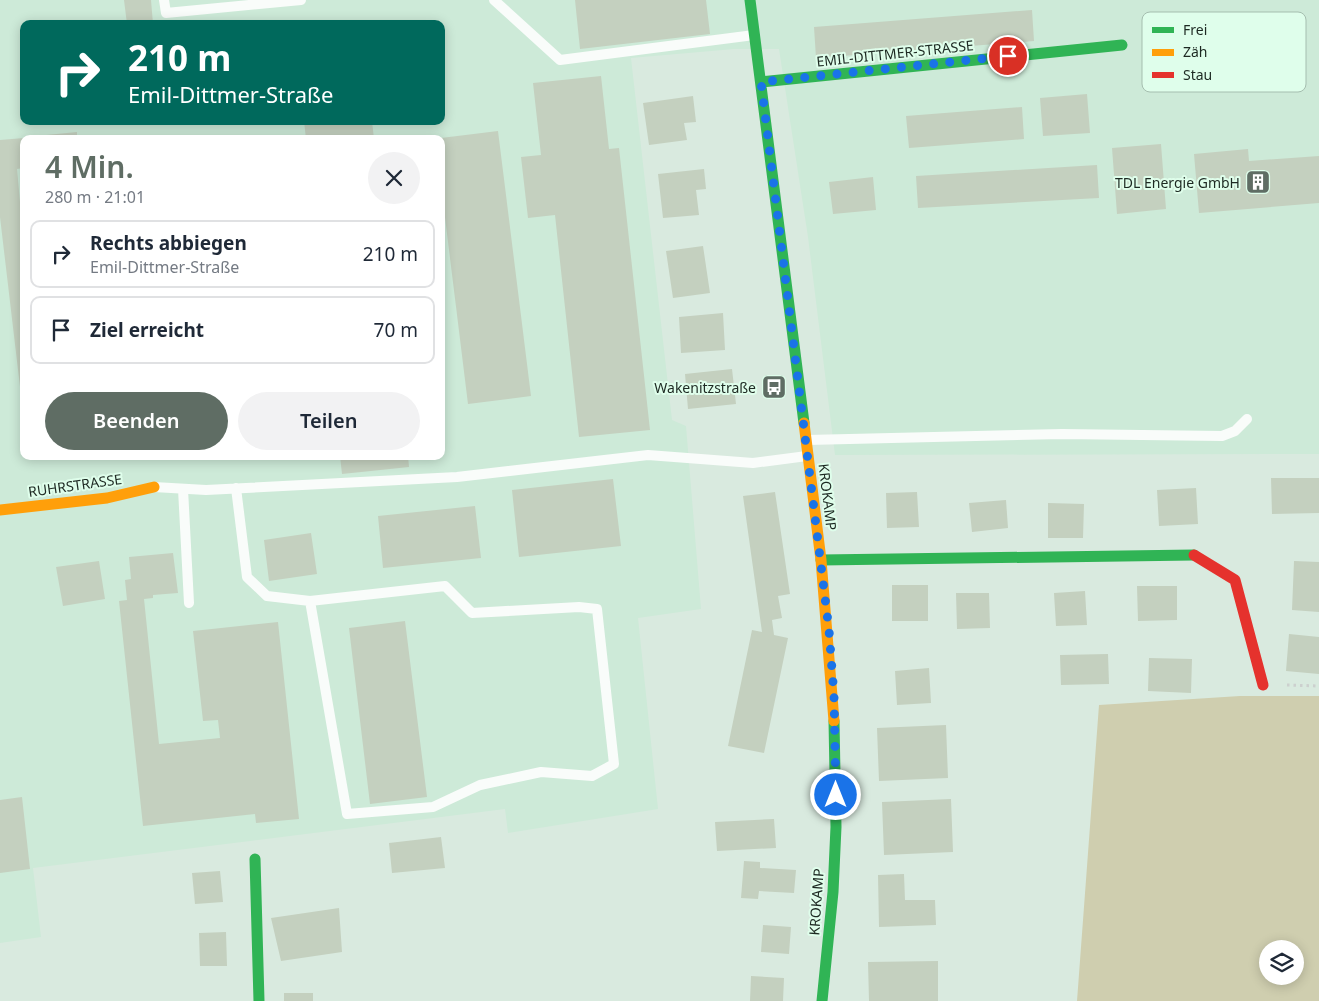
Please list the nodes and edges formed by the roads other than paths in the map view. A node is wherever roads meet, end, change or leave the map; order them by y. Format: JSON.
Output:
{"nodes":[{"id":1,"x":164,"y":0,"type":"edge"},
{"id":2,"x":301,"y":0,"type":"edge"},
{"id":3,"x":494,"y":0,"type":"edge"},
{"id":4,"x":750,"y":0,"type":"edge"},
{"id":5,"x":755,"y":34,"type":"junction"},
{"id":6,"x":1122,"y":45,"type":"dead end"},
{"id":7,"x":761,"y":82,"type":"junction"},
{"id":8,"x":1247,"y":419,"type":"dead end"},
{"id":9,"x":806,"y":440,"type":"junction"},
{"id":10,"x":808,"y":456,"type":"junction"},
{"id":11,"x":154,"y":487,"type":"joint"},
{"id":12,"x":236,"y":488,"type":"junction"},
{"id":13,"x":183,"y":489,"type":"junction"},
{"id":14,"x":0,"y":510,"type":"edge"},
{"id":15,"x":821,"y":560,"type":"junction"},
{"id":16,"x":310,"y":601,"type":"junction"},
{"id":17,"x":189,"y":603,"type":"dead end"},
{"id":18,"x":1263,"y":685,"type":"road end"},
{"id":19,"x":255,"y":859,"type":"dead end"},
{"id":20,"x":260,"y":1001,"type":"edge"},
{"id":21,"x":822,"y":1001,"type":"edge"}],
"edges":[{"from":1,"to":2,"type":"lane"},
{"from":3,"to":5,"type":"lane"},
{"from":4,"to":5,"type":"street","name":"KROKAMP"},
{"from":5,"to":7,"type":"street","name":"KROKAMP"},
{"from":6,"to":7,"type":"street","name":"EMIL-DITTMER-STRASSE"},
{"from":7,"to":9,"type":"street","name":"KROKAMP"},
{"from":8,"to":9,"type":"lane"},
{"from":9,"to":10,"type":"street","name":"KROKAMP"},
{"from":10,"to":12,"type":"lane"},
{"from":10,"to":15,"type":"street","name":"KROKAMP"},
{"from":11,"to":13,"type":"lane"},
{"from":11,"to":14,"type":"street","name":"RUHRSTRASSE"},
{"from":12,"to":13,"type":"lane"},
{"from":12,"to":16,"type":"lane"},
{"from":13,"to":17,"type":"lane"},
{"from":15,"to":18,"type":"street"},
{"from":15,"to":21,"type":"street","name":"KROKAMP"},
{"from":16,"to":16,"type":"lane"},
{"from":19,"to":20,"type":"street"}]}
